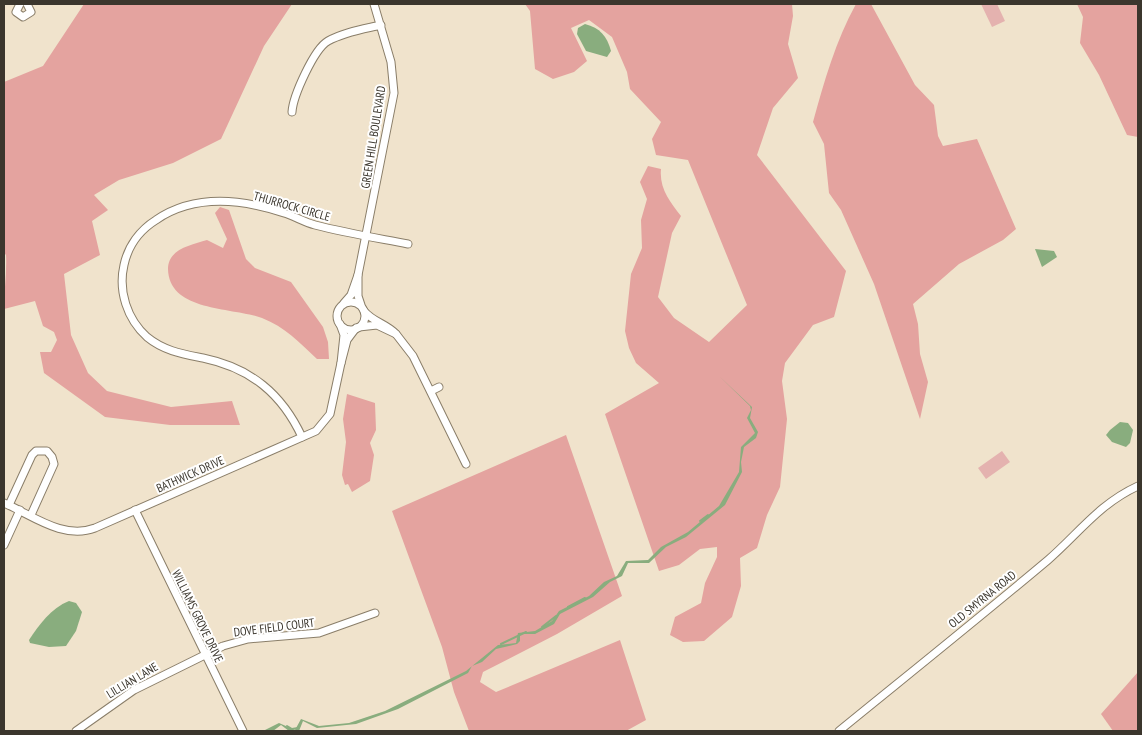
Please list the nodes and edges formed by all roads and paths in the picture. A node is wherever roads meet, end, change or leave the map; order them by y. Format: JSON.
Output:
{"nodes":[{"id":1,"x":27,"y":4,"type":"edge"},
{"id":2,"x":374,"y":4,"type":"edge"},
{"id":3,"x":16,"y":5,"type":"edge"},
{"id":4,"x":381,"y":25,"type":"junction"},
{"id":5,"x":292,"y":112,"type":"dead end"},
{"id":6,"x":366,"y":236,"type":"junction"},
{"id":7,"x":408,"y":244,"type":"dead end"},
{"id":8,"x":358,"y":275,"type":"junction"},
{"id":9,"x":342,"y":305,"type":"junction"},
{"id":10,"x":362,"y":308,"type":"junction"},
{"id":11,"x":340,"y":324,"type":"junction"},
{"id":12,"x":358,"y":328,"type":"junction"},
{"id":13,"x":396,"y":334,"type":"junction"},
{"id":14,"x":341,"y":363,"type":"junction"},
{"id":15,"x":439,"y":387,"type":"dead end"},
{"id":16,"x":431,"y":391,"type":"junction"},
{"id":17,"x":302,"y":437,"type":"junction"},
{"id":18,"x":466,"y":464,"type":"dead end"},
{"id":19,"x":1138,"y":486,"type":"edge"},
{"id":20,"x":6,"y":504,"type":"edge"},
{"id":21,"x":20,"y":510,"type":"junction"},
{"id":22,"x":135,"y":510,"type":"junction"},
{"id":23,"x":31,"y":515,"type":"junction"},
{"id":24,"x":4,"y":545,"type":"edge"},
{"id":25,"x":375,"y":613,"type":"dead end"},
{"id":26,"x":204,"y":654,"type":"junction"},
{"id":27,"x":76,"y":731,"type":"edge"},
{"id":28,"x":242,"y":731,"type":"edge"},
{"id":29,"x":839,"y":731,"type":"edge"}],
"edges":[{"from":1,"to":3,"type":"street"},
{"from":2,"to":4,"type":"street","name":"GREEN HILL BOULEVARD"},
{"from":4,"to":5,"type":"street"},
{"from":4,"to":6,"type":"street","name":"GREEN HILL BOULEVARD"},
{"from":6,"to":7,"type":"street","name":"THURROCK CIRCLE"},
{"from":6,"to":8,"type":"street","name":"GREEN HILL BOULEVARD"},
{"from":6,"to":17,"type":"street","name":"THURROCK CIRCLE"},
{"from":8,"to":9,"type":"street","name":"GREEN HILL BOULEVARD"},
{"from":8,"to":10,"type":"street","name":"GREEN HILL BOULEVARD"},
{"from":9,"to":10,"type":"street"},
{"from":9,"to":11,"type":"street"},
{"from":10,"to":12,"type":"street"},
{"from":10,"to":13,"type":"street"},
{"from":11,"to":12,"type":"street"},
{"from":11,"to":14,"type":"street","name":"BATHWICK DRIVE"},
{"from":12,"to":13,"type":"street"},
{"from":12,"to":14,"type":"street","name":"BATHWICK DRIVE"},
{"from":13,"to":16,"type":"street"},
{"from":14,"to":17,"type":"street","name":"BATHWICK DRIVE"},
{"from":15,"to":16,"type":"street"},
{"from":16,"to":18,"type":"street"},
{"from":17,"to":22,"type":"street","name":"BATHWICK DRIVE"},
{"from":19,"to":29,"type":"street","name":"OLD SMYRNA ROAD"},
{"from":20,"to":21,"type":"street","name":"BATHWICK DRIVE"},
{"from":20,"to":23,"type":"street"},
{"from":21,"to":23,"type":"street","name":"BATHWICK DRIVE"},
{"from":21,"to":24,"type":"street"},
{"from":22,"to":23,"type":"street","name":"BATHWICK DRIVE"},
{"from":22,"to":26,"type":"street","name":"WILLIAMS GROVE DRIVE"},
{"from":25,"to":26,"type":"street","name":"DOVE FIELD COURT"},
{"from":26,"to":27,"type":"street","name":"LILLIAN LANE"},
{"from":26,"to":28,"type":"street","name":"WILLIAMS GROVE DRIVE"}]}
